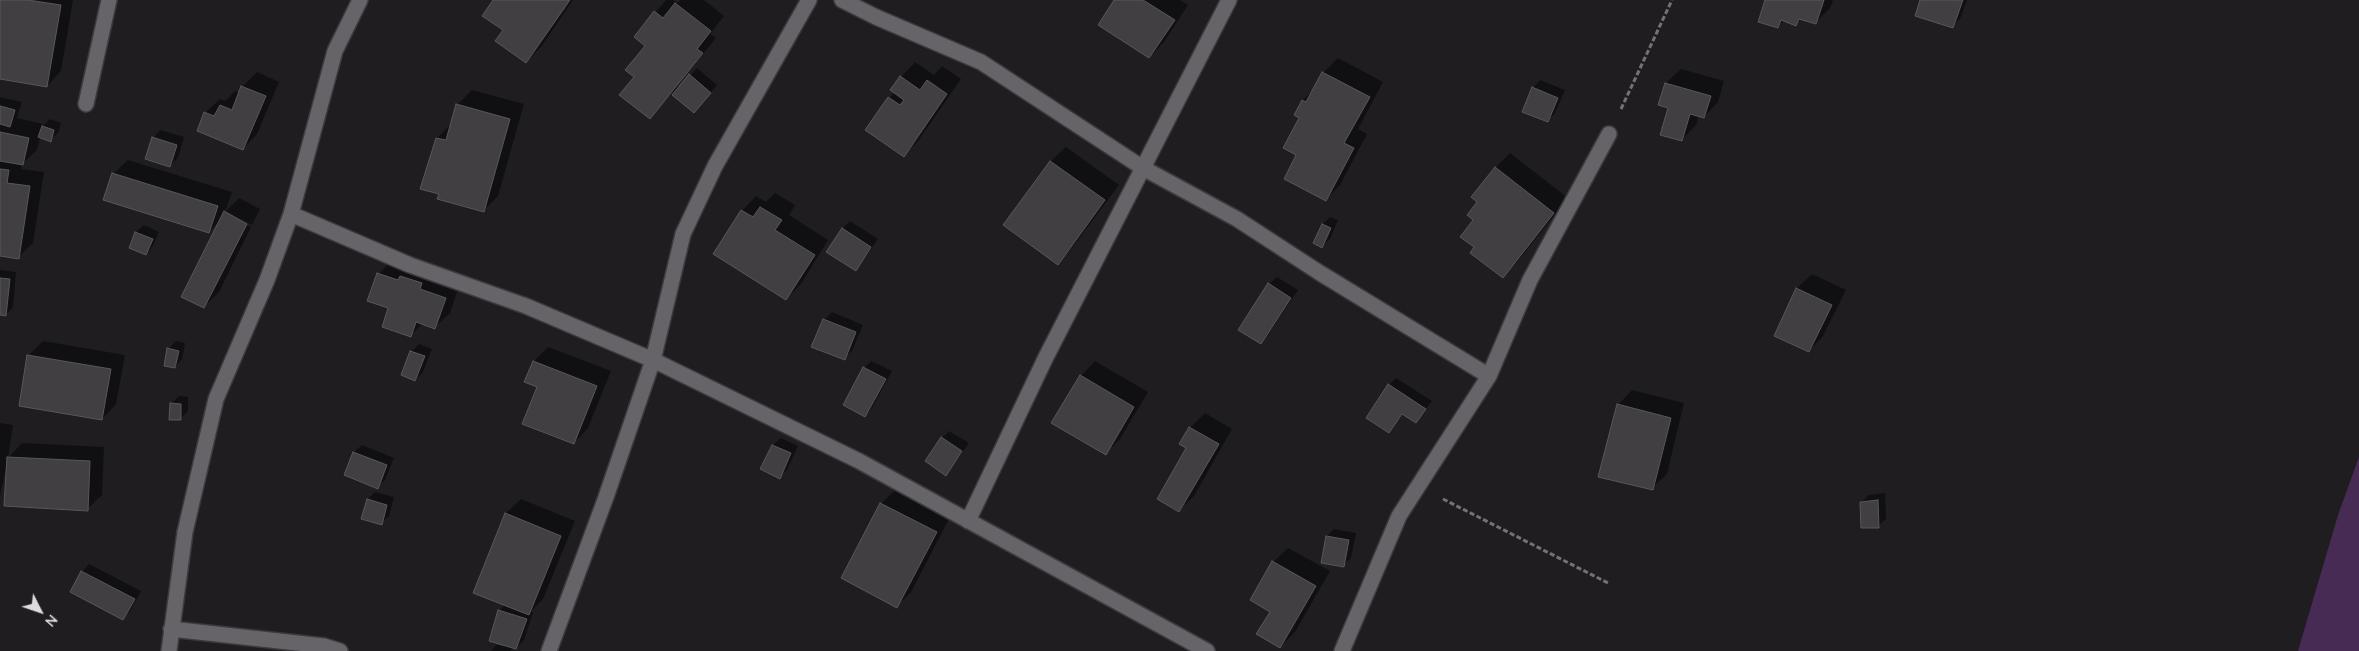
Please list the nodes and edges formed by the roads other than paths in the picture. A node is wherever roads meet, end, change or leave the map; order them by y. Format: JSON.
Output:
{"nodes":[{"id":1,"x":109,"y":0,"type":"edge"},
{"id":2,"x":360,"y":0,"type":"edge"},
{"id":3,"x":809,"y":0,"type":"edge"},
{"id":4,"x":842,"y":0,"type":"edge"},
{"id":5,"x":1229,"y":0,"type":"edge"},
{"id":6,"x":86,"y":104,"type":"dead end"},
{"id":7,"x":1609,"y":134,"type":"road end"},
{"id":8,"x":1143,"y":168,"type":"junction"},
{"id":9,"x":291,"y":214,"type":"junction"},
{"id":10,"x":653,"y":360,"type":"junction"},
{"id":11,"x":1489,"y":376,"type":"junction"},
{"id":12,"x":968,"y":521,"type":"junction"},
{"id":13,"x":171,"y":629,"type":"junction"},
{"id":14,"x":169,"y":651,"type":"edge"},
{"id":15,"x":340,"y":651,"type":"edge"},
{"id":16,"x":549,"y":651,"type":"edge"},
{"id":17,"x":1207,"y":651,"type":"edge"},
{"id":18,"x":1342,"y":651,"type":"edge"}],
"edges":[{"from":1,"to":6,"type":"street"},
{"from":2,"to":9,"type":"street"},
{"from":3,"to":10,"type":"street"},
{"from":4,"to":8,"type":"street"},
{"from":5,"to":8,"type":"street"},
{"from":7,"to":11,"type":"street"},
{"from":8,"to":11,"type":"street"},
{"from":8,"to":12,"type":"street"},
{"from":9,"to":10,"type":"street"},
{"from":9,"to":13,"type":"street"},
{"from":10,"to":12,"type":"street"},
{"from":10,"to":16,"type":"street"},
{"from":11,"to":18,"type":"street"},
{"from":12,"to":17,"type":"street"},
{"from":13,"to":14,"type":"street"},
{"from":13,"to":15,"type":"street"}]}
